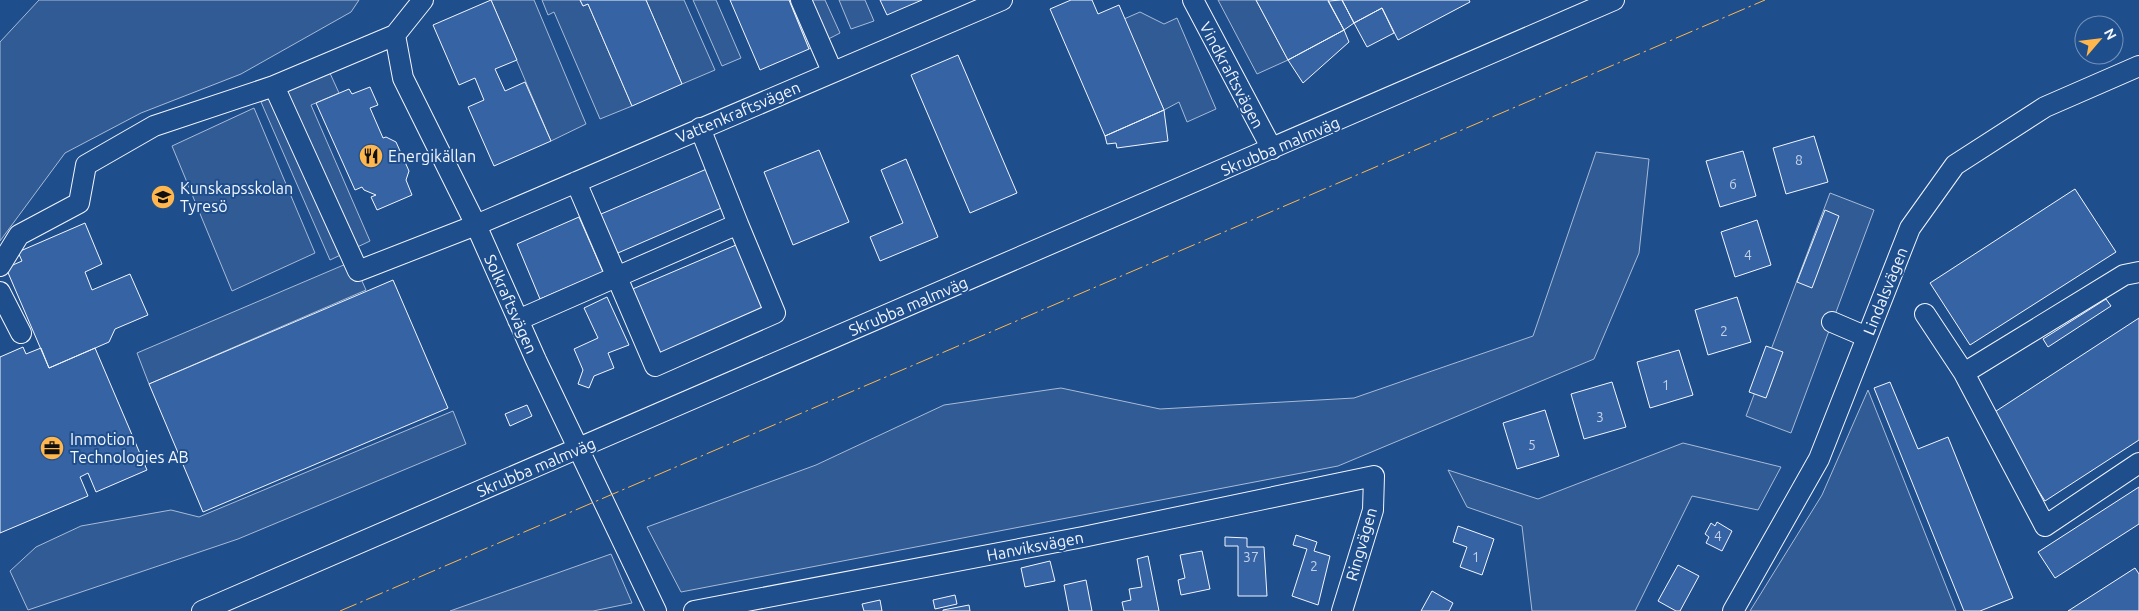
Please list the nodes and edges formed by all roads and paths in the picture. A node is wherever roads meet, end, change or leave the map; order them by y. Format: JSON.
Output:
{"nodes":[{"id":1,"x":423,"y":0,"type":"edge"},
{"id":2,"x":802,"y":0,"type":"edge"},
{"id":3,"x":1002,"y":0,"type":"edge"},
{"id":4,"x":1193,"y":0,"type":"edge"},
{"id":5,"x":1614,"y":0,"type":"edge"},
{"id":6,"x":395,"y":35,"type":"junction"},
{"id":7,"x":2139,"y":66,"type":"edge"},
{"id":8,"x":832,"y":71,"type":"junction"},
{"id":9,"x":274,"y":86,"type":"junction"},
{"id":10,"x":700,"y":128,"type":"junction"},
{"id":11,"x":1272,"y":149,"type":"junction"},
{"id":12,"x":576,"y":182,"type":"junction"},
{"id":13,"x":738,"y":224,"type":"junction"},
{"id":14,"x":476,"y":226,"type":"junction"},
{"id":15,"x":0,"y":266,"type":"edge"},
{"id":16,"x":2139,"y":272,"type":"edge"},
{"id":17,"x":616,"y":277,"type":"junction"},
{"id":18,"x":0,"y":292,"type":"edge"},
{"id":19,"x":1925,"y":314,"type":"dead end"},
{"id":20,"x":518,"y":320,"type":"junction"},
{"id":21,"x":1832,"y":322,"type":"dead end"},
{"id":22,"x":20,"y":332,"type":"dead end"},
{"id":23,"x":1867,"y":337,"type":"junction"},
{"id":24,"x":1964,"y":373,"type":"junction"},
{"id":25,"x":580,"y":448,"type":"junction"},
{"id":26,"x":2139,"y":463,"type":"edge"},
{"id":27,"x":1374,"y":476,"type":"joint"},
{"id":28,"x":202,"y":611,"type":"edge"},
{"id":29,"x":656,"y":611,"type":"edge"},
{"id":30,"x":698,"y":611,"type":"edge"},
{"id":31,"x":1342,"y":611,"type":"edge"},
{"id":32,"x":1733,"y":611,"type":"edge"}],
"edges":[{"from":1,"to":6,"type":"street"},
{"from":2,"to":8,"type":"street"},
{"from":3,"to":8,"type":"street","name":"Vattenkraftsvägen"},
{"from":4,"to":11,"type":"street","name":"Vindkraftsvägen"},
{"from":5,"to":11,"type":"street","name":"Skrubba malmväg"},
{"from":6,"to":9,"type":"street"},
{"from":6,"to":14,"type":"street","name":"Solkraftsvägen"},
{"from":7,"to":23,"type":"street","name":"Lindalsvägen"},
{"from":8,"to":10,"type":"street","name":"Vattenkraftsvägen"},
{"from":9,"to":14,"type":"street","name":"Vattenkraftsvägen"},
{"from":9,"to":15,"type":"street"},
{"from":10,"to":12,"type":"street","name":"Vattenkraftsvägen"},
{"from":10,"to":13,"type":"street"},
{"from":11,"to":25,"type":"street","name":"Skrubba malmväg"},
{"from":12,"to":14,"type":"street","name":"Vattenkraftsvägen"},
{"from":12,"to":17,"type":"street"},
{"from":13,"to":17,"type":"street"},
{"from":13,"to":17,"type":"street"},
{"from":14,"to":20,"type":"street","name":"Solkraftsvägen"},
{"from":16,"to":24,"type":"street"},
{"from":17,"to":20,"type":"street"},
{"from":18,"to":22,"type":"street"},
{"from":19,"to":24,"type":"street"},
{"from":20,"to":25,"type":"street","name":"Solkraftsvägen"},
{"from":21,"to":23,"type":"street"},
{"from":23,"to":32,"type":"street","name":"Lindalsvägen"},
{"from":24,"to":26,"type":"street"},
{"from":25,"to":28,"type":"street","name":"Skrubba malmväg"},
{"from":25,"to":29,"type":"street","name":"Solkraftsvägen"},
{"from":27,"to":30,"type":"street","name":"Hanviksvägen"},
{"from":27,"to":31,"type":"street","name":"Ringvägen"}]}
